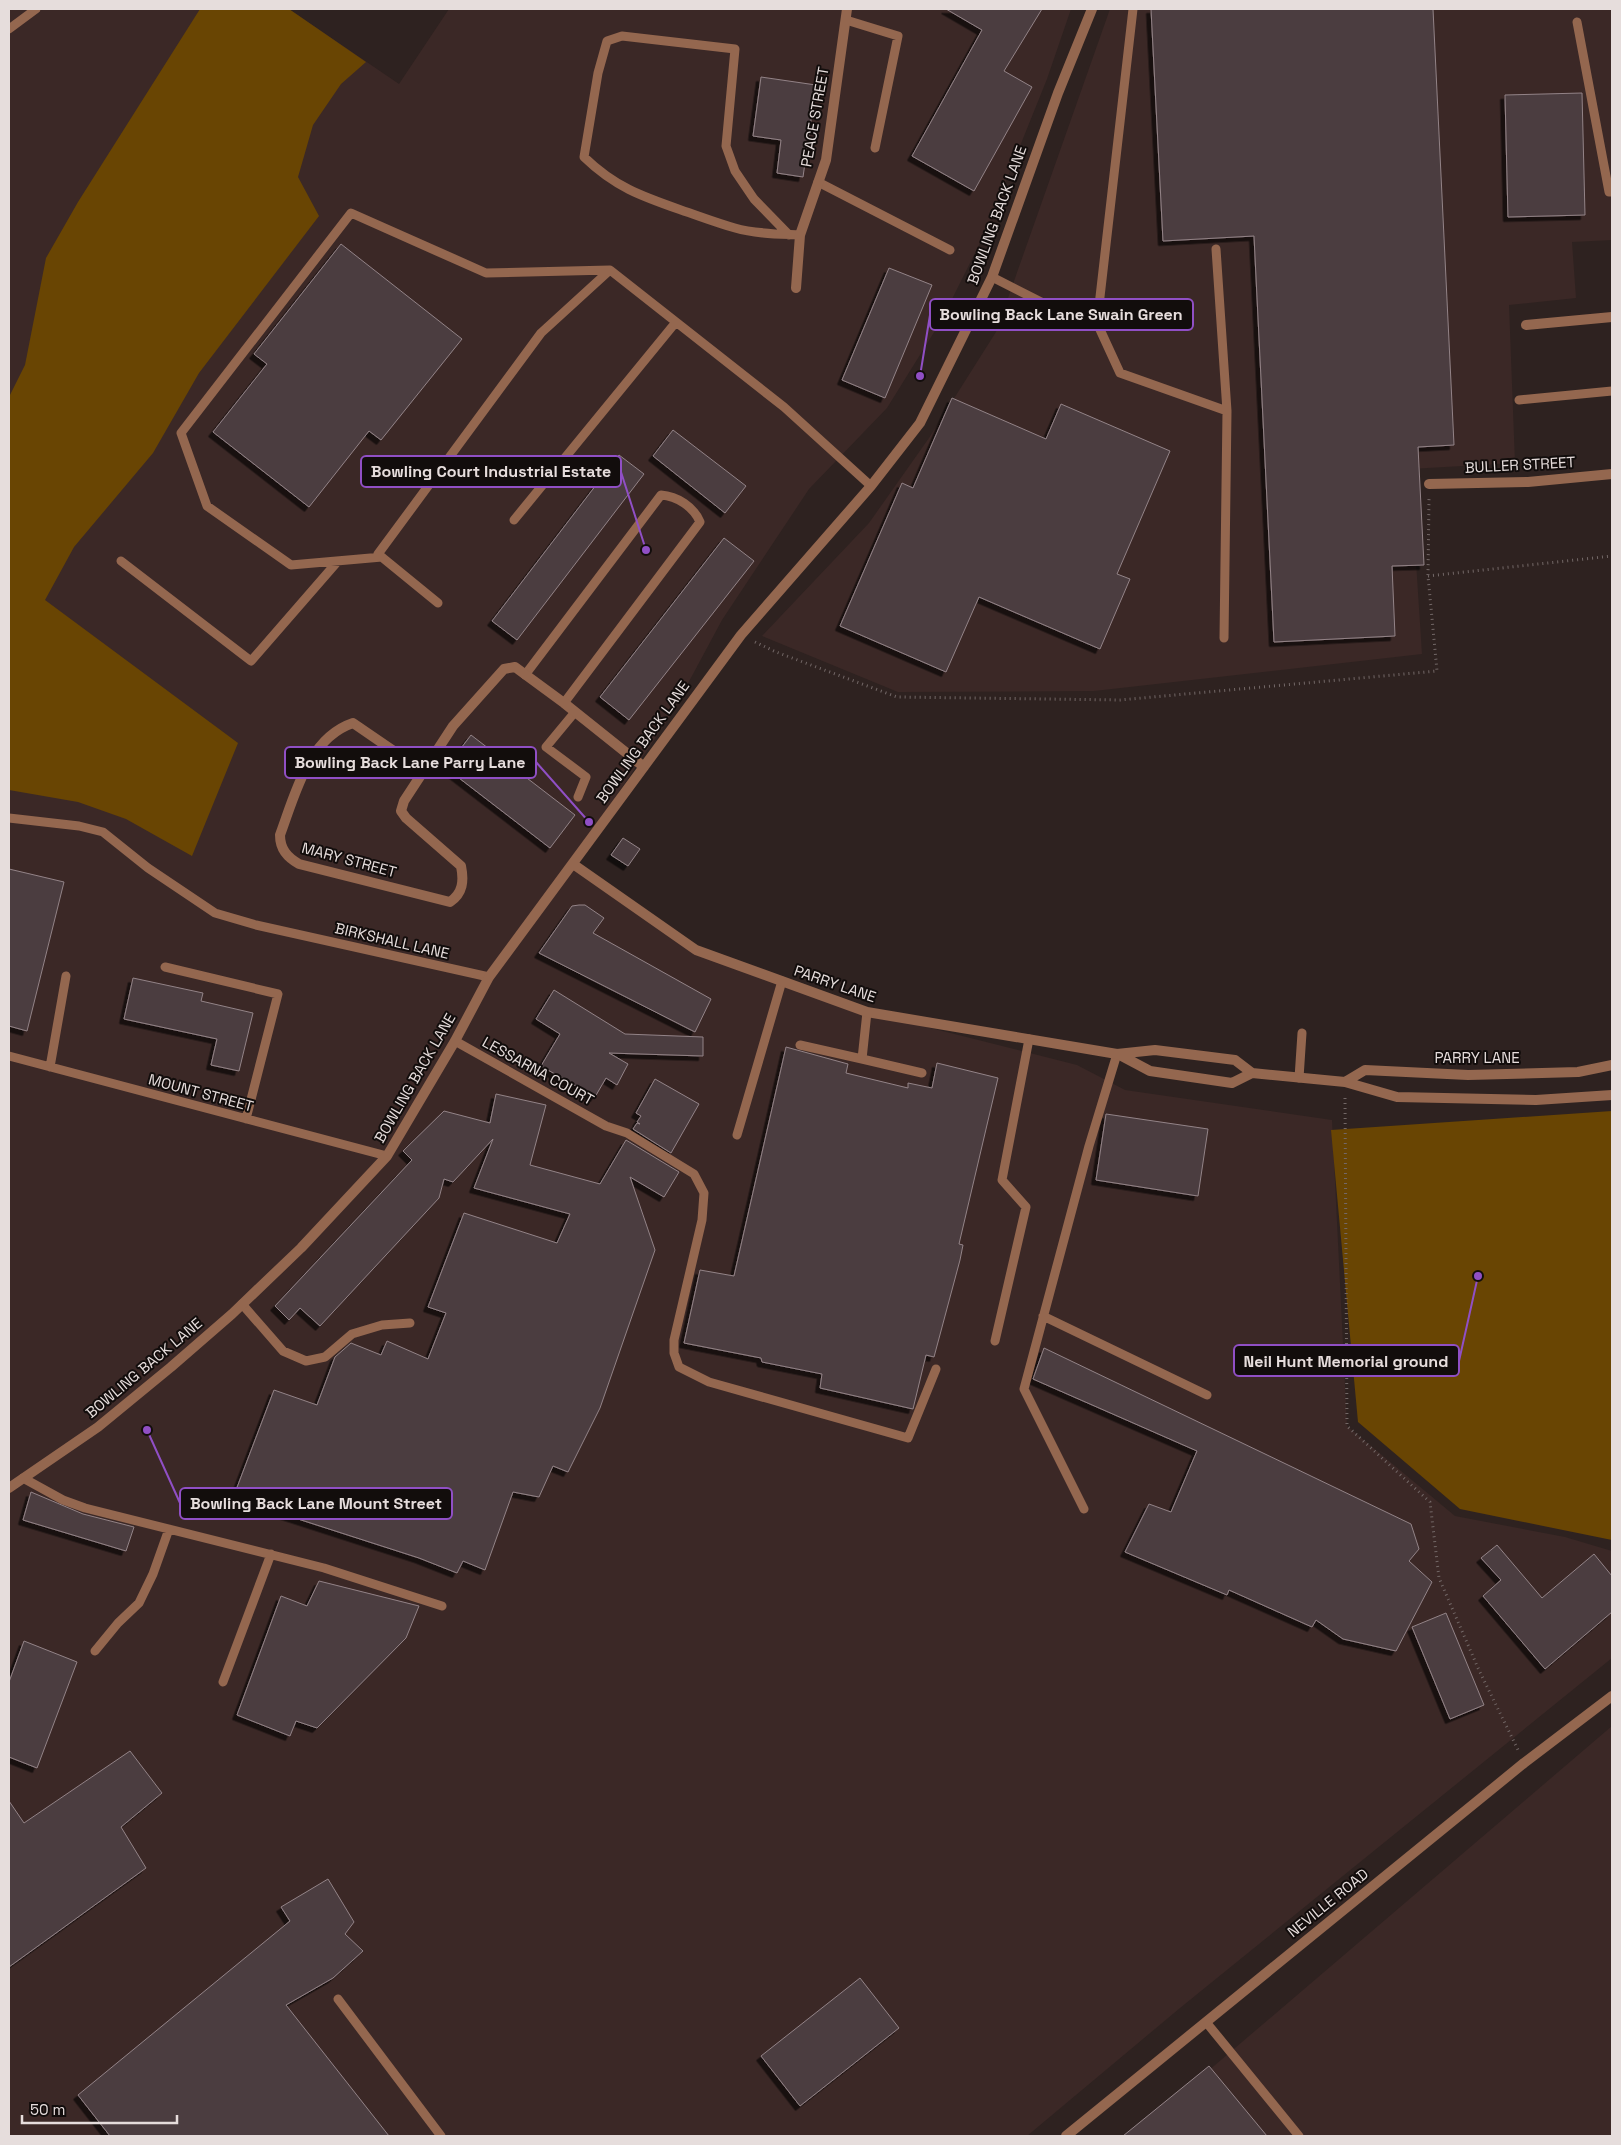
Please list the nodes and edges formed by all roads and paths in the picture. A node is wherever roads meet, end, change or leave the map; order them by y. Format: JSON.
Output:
{"nodes":[{"id":1,"x":36,"y":9,"type":"edge"},
{"id":2,"x":847,"y":9,"type":"edge"},
{"id":3,"x":1092,"y":9,"type":"edge"},
{"id":4,"x":1133,"y":9,"type":"edge"},
{"id":5,"x":846,"y":20,"type":"junction"},
{"id":6,"x":1577,"y":22,"type":"dead end"},
{"id":7,"x":9,"y":29,"type":"edge"},
{"id":8,"x":874,"y":148,"type":"dead end"},
{"id":9,"x":818,"y":182,"type":"junction"},
{"id":10,"x":1612,"y":192,"type":"edge"},
{"id":11,"x":789,"y":235,"type":"junction"},
{"id":12,"x":800,"y":235,"type":"junction"},
{"id":13,"x":1216,"y":249,"type":"dead end"},
{"id":14,"x":950,"y":250,"type":"dead end"},
{"id":15,"x":610,"y":270,"type":"junction"},
{"id":16,"x":992,"y":277,"type":"junction"},
{"id":17,"x":796,"y":288,"type":"dead end"},
{"id":18,"x":1612,"y":317,"type":"edge"},
{"id":19,"x":676,"y":322,"type":"junction"},
{"id":20,"x":1097,"y":323,"type":"junction"},
{"id":21,"x":1526,"y":325,"type":"dead end"},
{"id":22,"x":1612,"y":391,"type":"edge"},
{"id":23,"x":1519,"y":400,"type":"dead end"},
{"id":24,"x":1228,"y":412,"type":"junction"},
{"id":25,"x":1612,"y":474,"type":"edge"},
{"id":26,"x":1429,"y":484,"type":"joint"},
{"id":27,"x":871,"y":486,"type":"junction"},
{"id":28,"x":514,"y":520,"type":"dead end"},
{"id":29,"x":1612,"y":556,"type":"edge"},
{"id":30,"x":382,"y":557,"type":"junction"},
{"id":31,"x":121,"y":561,"type":"dead end"},
{"id":32,"x":338,"y":561,"type":"junction"},
{"id":33,"x":1428,"y":576,"type":"junction"},
{"id":34,"x":438,"y":603,"type":"dead end"},
{"id":35,"x":740,"y":635,"type":"junction"},
{"id":36,"x":1224,"y":638,"type":"dead end"},
{"id":37,"x":525,"y":675,"type":"junction"},
{"id":38,"x":564,"y":703,"type":"junction"},
{"id":39,"x":575,"y":712,"type":"junction"},
{"id":40,"x":644,"y":767,"type":"junction"},
{"id":41,"x":422,"y":770,"type":"junction"},
{"id":42,"x":578,"y":797,"type":"dead end"},
{"id":43,"x":9,"y":818,"type":"edge"},
{"id":44,"x":572,"y":864,"type":"junction"},
{"id":45,"x":165,"y":967,"type":"dead end"},
{"id":46,"x":66,"y":976,"type":"dead end"},
{"id":47,"x":489,"y":977,"type":"junction"},
{"id":48,"x":782,"y":981,"type":"junction"},
{"id":49,"x":867,"y":1012,"type":"junction"},
{"id":50,"x":1302,"y":1033,"type":"dead end"},
{"id":51,"x":1029,"y":1039,"type":"junction"},
{"id":52,"x":455,"y":1041,"type":"junction"},
{"id":53,"x":800,"y":1045,"type":"dead end"},
{"id":54,"x":1117,"y":1054,"type":"junction"},
{"id":55,"x":9,"y":1056,"type":"edge"},
{"id":56,"x":862,"y":1059,"type":"junction"},
{"id":57,"x":1612,"y":1065,"type":"edge"},
{"id":58,"x":50,"y":1067,"type":"junction"},
{"id":59,"x":922,"y":1073,"type":"dead end"},
{"id":60,"x":1252,"y":1073,"type":"junction"},
{"id":61,"x":1299,"y":1078,"type":"junction"},
{"id":62,"x":1345,"y":1082,"type":"junction"},
{"id":63,"x":1612,"y":1095,"type":"edge"},
{"id":64,"x":246,"y":1119,"type":"junction"},
{"id":65,"x":737,"y":1135,"type":"dead end"},
{"id":66,"x":387,"y":1156,"type":"junction"},
{"id":67,"x":242,"y":1304,"type":"junction"},
{"id":68,"x":1043,"y":1316,"type":"junction"},
{"id":69,"x":410,"y":1323,"type":"dead end"},
{"id":70,"x":995,"y":1341,"type":"dead end"},
{"id":71,"x":936,"y":1369,"type":"dead end"},
{"id":72,"x":1207,"y":1395,"type":"dead end"},
{"id":73,"x":23,"y":1478,"type":"junction"},
{"id":74,"x":9,"y":1488,"type":"edge"},
{"id":75,"x":1084,"y":1510,"type":"dead end"},
{"id":76,"x":170,"y":1529,"type":"junction"},
{"id":77,"x":271,"y":1554,"type":"junction"},
{"id":78,"x":442,"y":1606,"type":"dead end"},
{"id":79,"x":95,"y":1651,"type":"dead end"},
{"id":80,"x":223,"y":1682,"type":"dead end"},
{"id":81,"x":1612,"y":1696,"type":"edge"},
{"id":82,"x":1524,"y":1763,"type":"junction"},
{"id":83,"x":338,"y":1999,"type":"dead end"},
{"id":84,"x":1206,"y":2022,"type":"junction"},
{"id":85,"x":440,"y":2136,"type":"edge"},
{"id":86,"x":1066,"y":2136,"type":"edge"},
{"id":87,"x":1299,"y":2136,"type":"edge"}],
"edges":[{"from":1,"to":7,"type":"lane"},
{"from":2,"to":5,"type":"street","name":"PEACE STREET"},
{"from":3,"to":16,"type":"street","name":"BOWLING BACK LANE"},
{"from":4,"to":20,"type":"lane"},
{"from":5,"to":8,"type":"lane"},
{"from":5,"to":9,"type":"street","name":"PEACE STREET"},
{"from":6,"to":10,"type":"lane"},
{"from":9,"to":12,"type":"street","name":"PEACE STREET"},
{"from":9,"to":14,"type":"lane"},
{"from":11,"to":11,"type":"lane"},
{"from":11,"to":12,"type":"lane"},
{"from":12,"to":17,"type":"street","name":"PEACE STREET"},
{"from":13,"to":24,"type":"lane"},
{"from":15,"to":19,"type":"lane"},
{"from":15,"to":30,"type":"lane"},
{"from":15,"to":32,"type":"lane"},
{"from":16,"to":20,"type":"lane"},
{"from":16,"to":27,"type":"street","name":"BOWLING BACK LANE"},
{"from":18,"to":21,"type":"street"},
{"from":19,"to":27,"type":"lane"},
{"from":19,"to":28,"type":"lane"},
{"from":20,"to":24,"type":"lane"},
{"from":22,"to":23,"type":"lane"},
{"from":24,"to":36,"type":"lane"},
{"from":25,"to":26,"type":"street","name":"BULLER STREET"},
{"from":26,"to":33,"type":"path"},
{"from":27,"to":35,"type":"street","name":"BOWLING BACK LANE"},
{"from":29,"to":33,"type":"path"},
{"from":30,"to":32,"type":"lane"},
{"from":30,"to":34,"type":"lane"},
{"from":31,"to":32,"type":"lane"},
{"from":33,"to":35,"type":"path"},
{"from":35,"to":40,"type":"street","name":"BOWLING BACK LANE"},
{"from":37,"to":38,"type":"street","name":"MARY STREET"},
{"from":37,"to":38,"type":"lane"},
{"from":37,"to":41,"type":"street","name":"MARY STREET"},
{"from":38,"to":39,"type":"street","name":"MARY STREET"},
{"from":39,"to":40,"type":"street","name":"MARY STREET"},
{"from":39,"to":42,"type":"lane"},
{"from":40,"to":44,"type":"street","name":"BOWLING BACK LANE"},
{"from":41,"to":41,"type":"street","name":"MARY STREET"},
{"from":43,"to":47,"type":"lane","name":"BIRKSHALL LANE"},
{"from":44,"to":47,"type":"street","name":"BOWLING BACK LANE"},
{"from":44,"to":48,"type":"street","name":"PARRY LANE"},
{"from":45,"to":64,"type":"lane"},
{"from":46,"to":58,"type":"lane"},
{"from":47,"to":52,"type":"street","name":"BOWLING BACK LANE"},
{"from":48,"to":49,"type":"street","name":"PARRY LANE"},
{"from":48,"to":65,"type":"lane"},
{"from":49,"to":51,"type":"street","name":"PARRY LANE"},
{"from":49,"to":56,"type":"lane"},
{"from":50,"to":61,"type":"lane"},
{"from":51,"to":54,"type":"street","name":"PARRY LANE"},
{"from":51,"to":70,"type":"lane"},
{"from":52,"to":66,"type":"street","name":"BOWLING BACK LANE"},
{"from":52,"to":71,"type":"lane","name":"LESSARNA COURT"},
{"from":53,"to":56,"type":"lane"},
{"from":54,"to":60,"type":"street","name":"PARRY LANE"},
{"from":54,"to":60,"type":"street","name":"PARRY LANE"},
{"from":54,"to":68,"type":"lane"},
{"from":55,"to":58,"type":"lane","name":"MOUNT STREET"},
{"from":56,"to":59,"type":"lane"},
{"from":57,"to":62,"type":"street","name":"PARRY LANE"},
{"from":58,"to":64,"type":"lane","name":"MOUNT STREET"},
{"from":60,"to":61,"type":"street","name":"PARRY LANE"},
{"from":61,"to":62,"type":"street","name":"PARRY LANE"},
{"from":62,"to":63,"type":"street","name":"PARRY LANE"},
{"from":62,"to":82,"type":"path"},
{"from":64,"to":66,"type":"lane","name":"MOUNT STREET"},
{"from":66,"to":67,"type":"street","name":"BOWLING BACK LANE"},
{"from":67,"to":69,"type":"lane"},
{"from":67,"to":73,"type":"street","name":"BOWLING BACK LANE"},
{"from":68,"to":72,"type":"lane"},
{"from":68,"to":75,"type":"lane"},
{"from":73,"to":74,"type":"street","name":"BOWLING BACK LANE"},
{"from":73,"to":76,"type":"lane"},
{"from":76,"to":77,"type":"lane"},
{"from":76,"to":79,"type":"lane"},
{"from":77,"to":78,"type":"lane"},
{"from":77,"to":80,"type":"lane"},
{"from":81,"to":82,"type":"street","name":"NEVILLE ROAD"},
{"from":82,"to":84,"type":"street","name":"NEVILLE ROAD"},
{"from":83,"to":85,"type":"lane"},
{"from":84,"to":86,"type":"street","name":"NEVILLE ROAD"},
{"from":84,"to":87,"type":"lane"}]}
